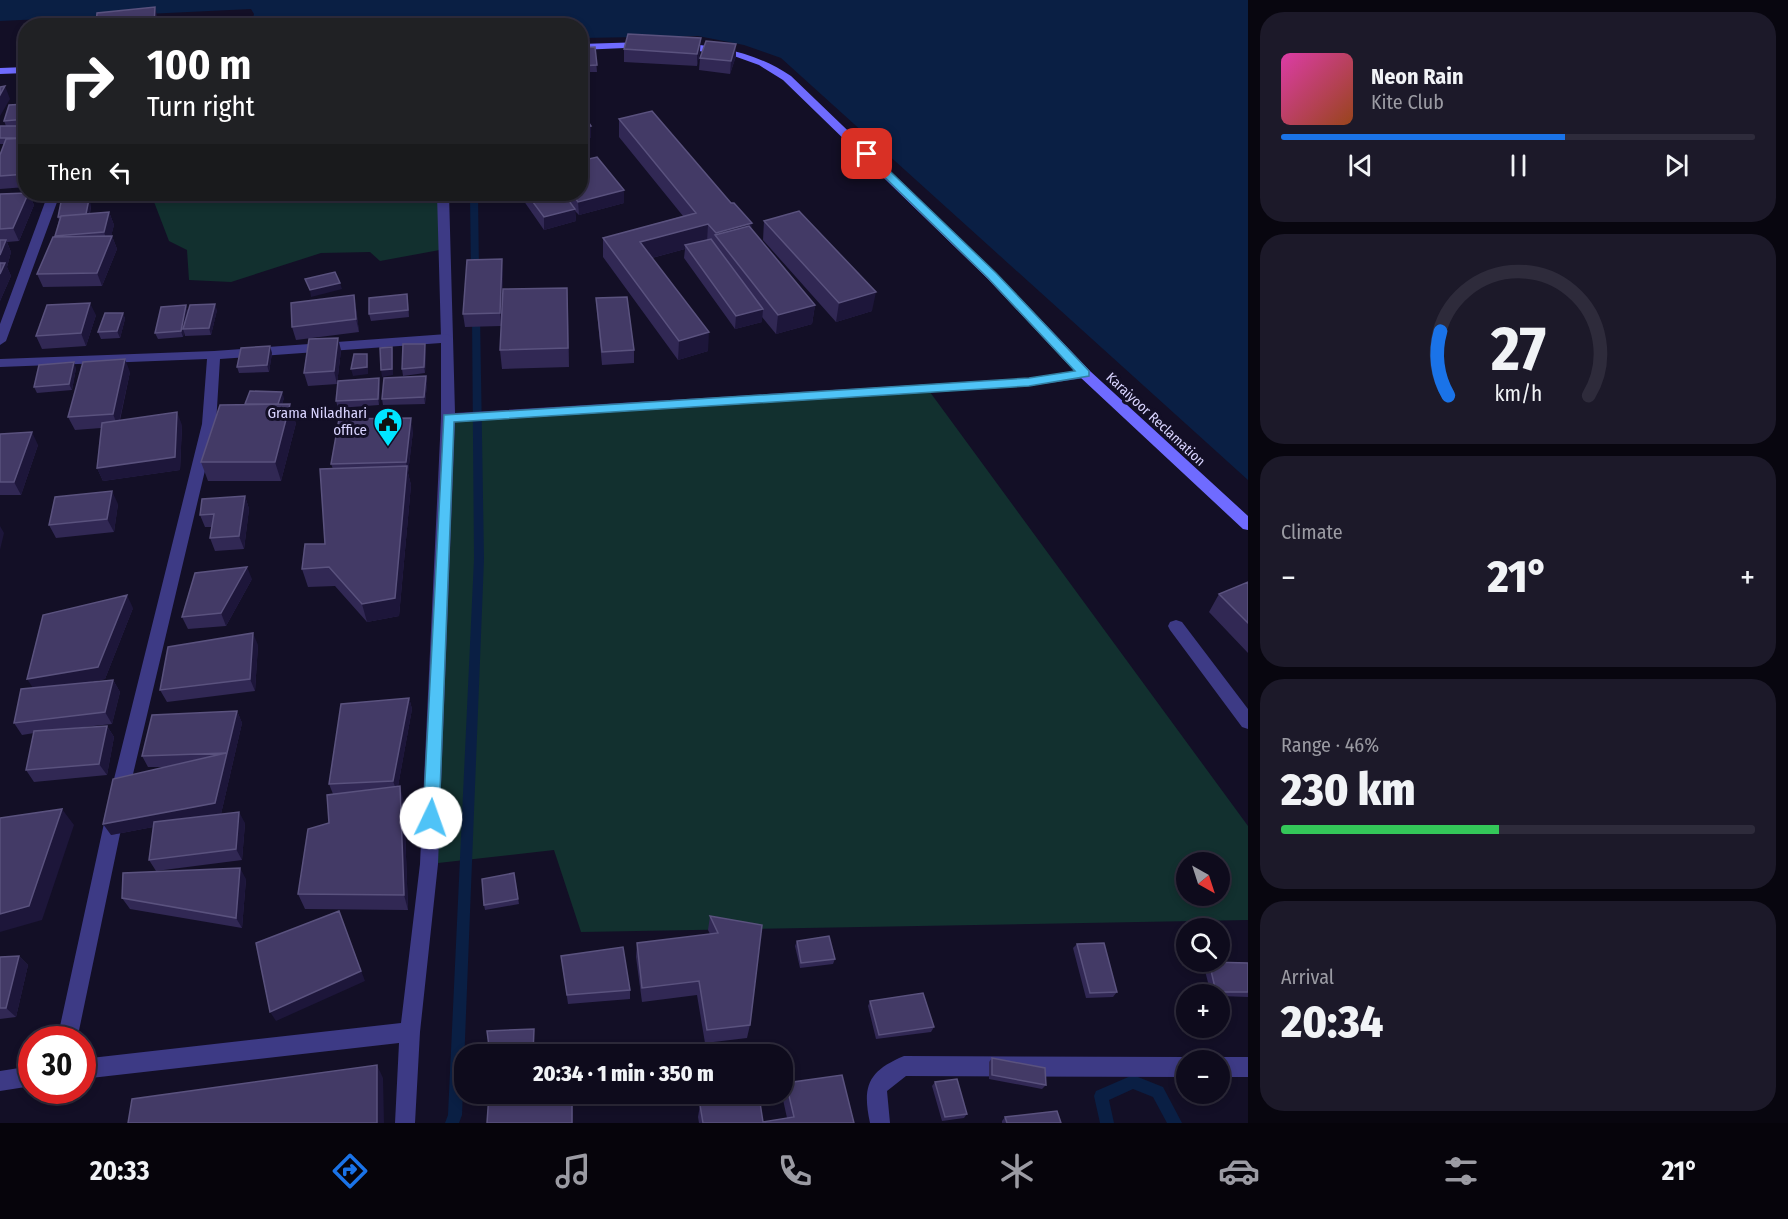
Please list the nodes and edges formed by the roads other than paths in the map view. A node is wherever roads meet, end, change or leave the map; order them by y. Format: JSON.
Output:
{"nodes":[{"id":1,"x":588,"y":47,"type":"edge"},
{"id":2,"x":18,"y":70,"type":"edge"},
{"id":3,"x":0,"y":71,"type":"edge"},
{"id":4,"x":51,"y":201,"type":"edge"},
{"id":5,"x":443,"y":201,"type":"edge"},
{"id":6,"x":447,"y":338,"type":"junction"},
{"id":7,"x":0,"y":341,"type":"edge"},
{"id":8,"x":214,"y":355,"type":"junction"},
{"id":9,"x":0,"y":363,"type":"edge"},
{"id":10,"x":1084,"y":374,"type":"junction"},
{"id":11,"x":448,"y":418,"type":"junction"},
{"id":12,"x":1248,"y":525,"type":"edge"},
{"id":13,"x":1176,"y":626,"type":"dead end"},
{"id":14,"x":1248,"y":722,"type":"edge"},
{"id":15,"x":70,"y":1026,"type":"edge"},
{"id":16,"x":410,"y":1032,"type":"junction"},
{"id":17,"x":1176,"y":1066,"type":"edge"},
{"id":18,"x":1230,"y":1066,"type":"edge"},
{"id":19,"x":96,"y":1067,"type":"edge"},
{"id":20,"x":1248,"y":1067,"type":"edge"},
{"id":21,"x":18,"y":1078,"type":"edge"},
{"id":22,"x":0,"y":1081,"type":"edge"},
{"id":23,"x":405,"y":1123,"type":"edge"},
{"id":24,"x":880,"y":1123,"type":"edge"}],
"edges":[{"from":1,"to":10,"type":"main road","name":"Karaiyoor Reclamation"},
{"from":2,"to":3,"type":"main road"},
{"from":4,"to":7,"type":"street"},
{"from":5,"to":6,"type":"street"},
{"from":6,"to":8,"type":"street"},
{"from":6,"to":11,"type":"street"},
{"from":8,"to":9,"type":"street"},
{"from":8,"to":15,"type":"street"},
{"from":10,"to":11,"type":"street"},
{"from":10,"to":12,"type":"main road","name":"Karaiyoor Reclamation"},
{"from":11,"to":16,"type":"street"},
{"from":13,"to":14,"type":"street"},
{"from":16,"to":19,"type":"street"},
{"from":16,"to":23,"type":"street"},
{"from":17,"to":24,"type":"street"},
{"from":18,"to":20,"type":"street"},
{"from":21,"to":22,"type":"street"}]}
